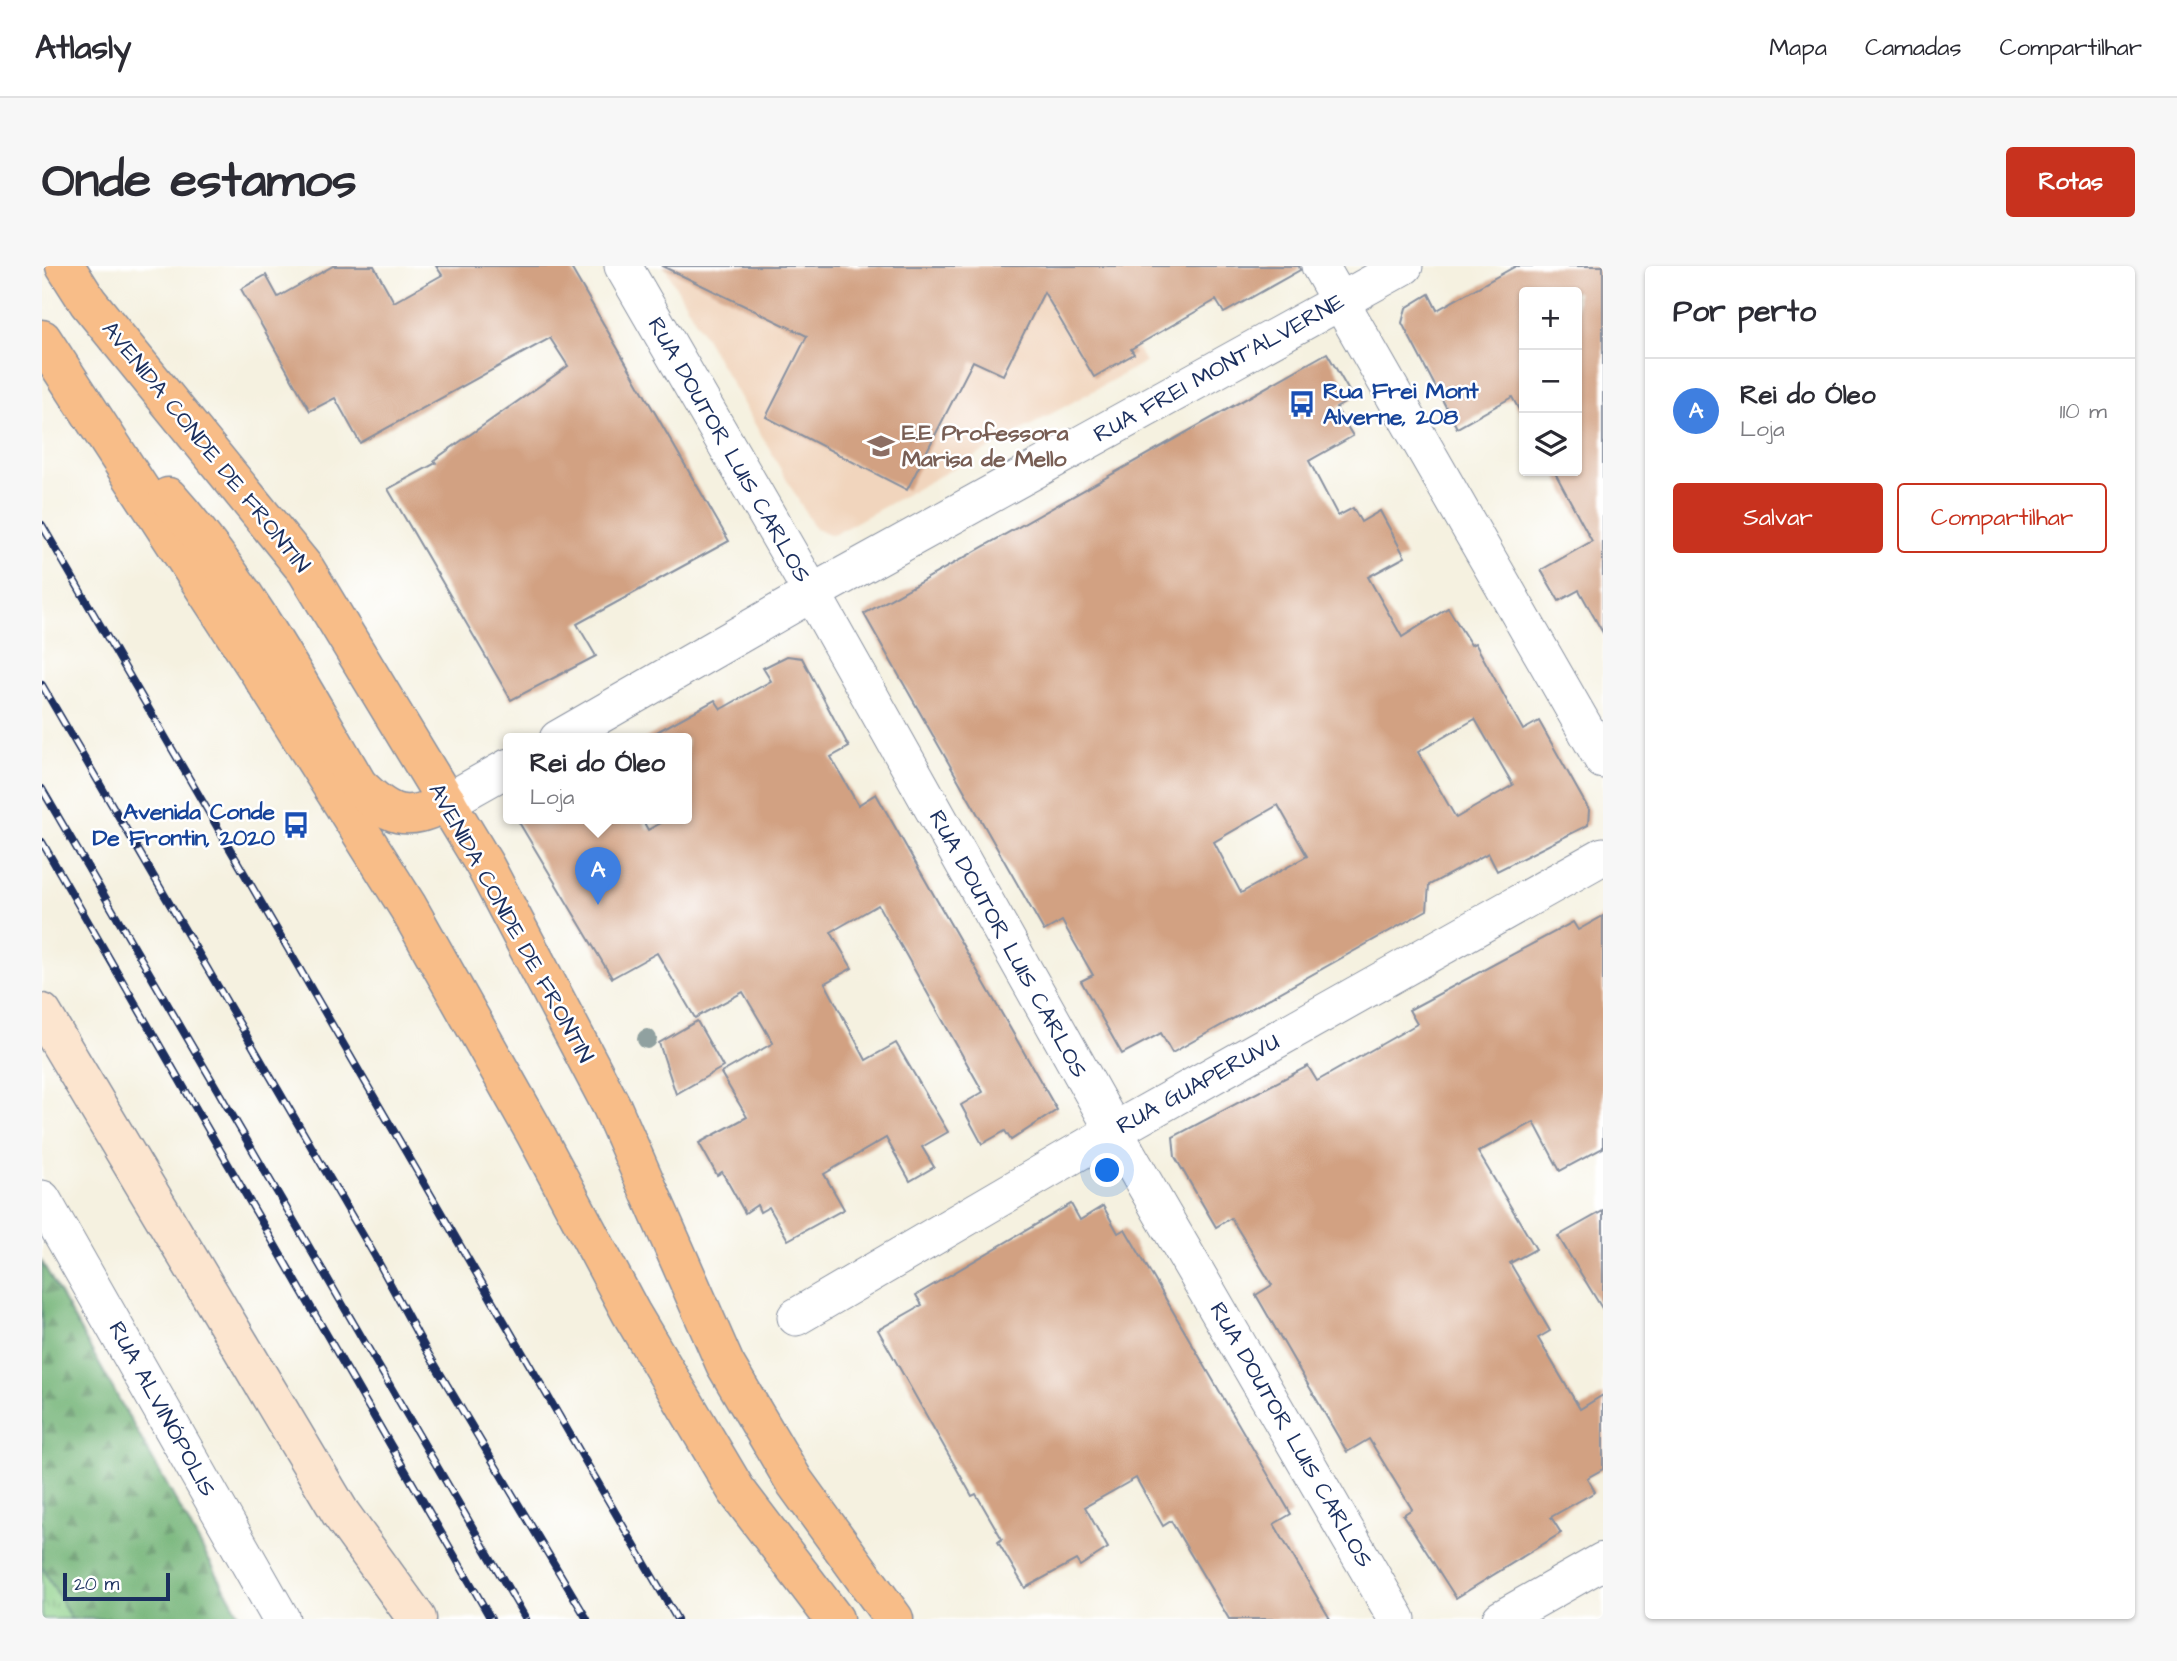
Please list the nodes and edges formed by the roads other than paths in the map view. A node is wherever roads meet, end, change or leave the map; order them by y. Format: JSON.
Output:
{"nodes":[{"id":1,"x":65,"y":266,"type":"edge"},
{"id":2,"x":623,"y":266,"type":"edge"},
{"id":3,"x":1320,"y":266,"type":"edge"},
{"id":4,"x":1404,"y":266,"type":"edge"},
{"id":5,"x":1340,"y":301,"type":"junction"},
{"id":6,"x":42,"y":339,"type":"edge"},
{"id":7,"x":89,"y":410,"type":"junction"},
{"id":8,"x":812,"y":593,"type":"junction"},
{"id":9,"x":568,"y":733,"type":"edge"},
{"id":10,"x":1603,"y":760,"type":"edge"},
{"id":11,"x":503,"y":770,"type":"edge"},
{"id":12,"x":447,"y":802,"type":"junction"},
{"id":13,"x":1603,"y":856,"type":"edge"},
{"id":14,"x":42,"y":1013,"type":"edge"},
{"id":15,"x":1114,"y":1131,"type":"junction"},
{"id":16,"x":42,"y":1199,"type":"edge"},
{"id":17,"x":796,"y":1317,"type":"dead end"},
{"id":18,"x":1603,"y":1561,"type":"edge"},
{"id":19,"x":281,"y":1619,"type":"edge"},
{"id":20,"x":417,"y":1619,"type":"edge"},
{"id":21,"x":834,"y":1619,"type":"edge"},
{"id":22,"x":894,"y":1619,"type":"edge"},
{"id":23,"x":1397,"y":1619,"type":"edge"},
{"id":24,"x":1501,"y":1619,"type":"edge"}],
"edges":[{"from":1,"to":12,"type":"highway","name":"AVENIDA CONDE DE FRONTIN"},
{"from":2,"to":8,"type":"street","name":"RUA DOUTOR LUIS CARLOS"},
{"from":3,"to":5,"type":"street"},
{"from":4,"to":5,"type":"street","name":"RUA FREI MONT'ALVERNE"},
{"from":5,"to":8,"type":"street","name":"RUA FREI MONT'ALVERNE"},
{"from":5,"to":10,"type":"street"},
{"from":6,"to":7,"type":"highway"},
{"from":7,"to":12,"type":"highway"},
{"from":7,"to":21,"type":"highway"},
{"from":8,"to":9,"type":"street","name":"RUA FREI MONT'ALVERNE"},
{"from":8,"to":15,"type":"street","name":"RUA DOUTOR LUIS CARLOS"},
{"from":11,"to":12,"type":"street"},
{"from":12,"to":22,"type":"highway","name":"AVENIDA CONDE DE FRONTIN"},
{"from":13,"to":15,"type":"street","name":"RUA GUAPERUVU"},
{"from":14,"to":20,"type":"street"},
{"from":15,"to":17,"type":"street","name":"RUA GUAPERUVU"},
{"from":15,"to":23,"type":"street","name":"RUA DOUTOR LUIS CARLOS"},
{"from":16,"to":19,"type":"street","name":"RUA ALVINÓPOLIS"},
{"from":18,"to":24,"type":"street"}]}
